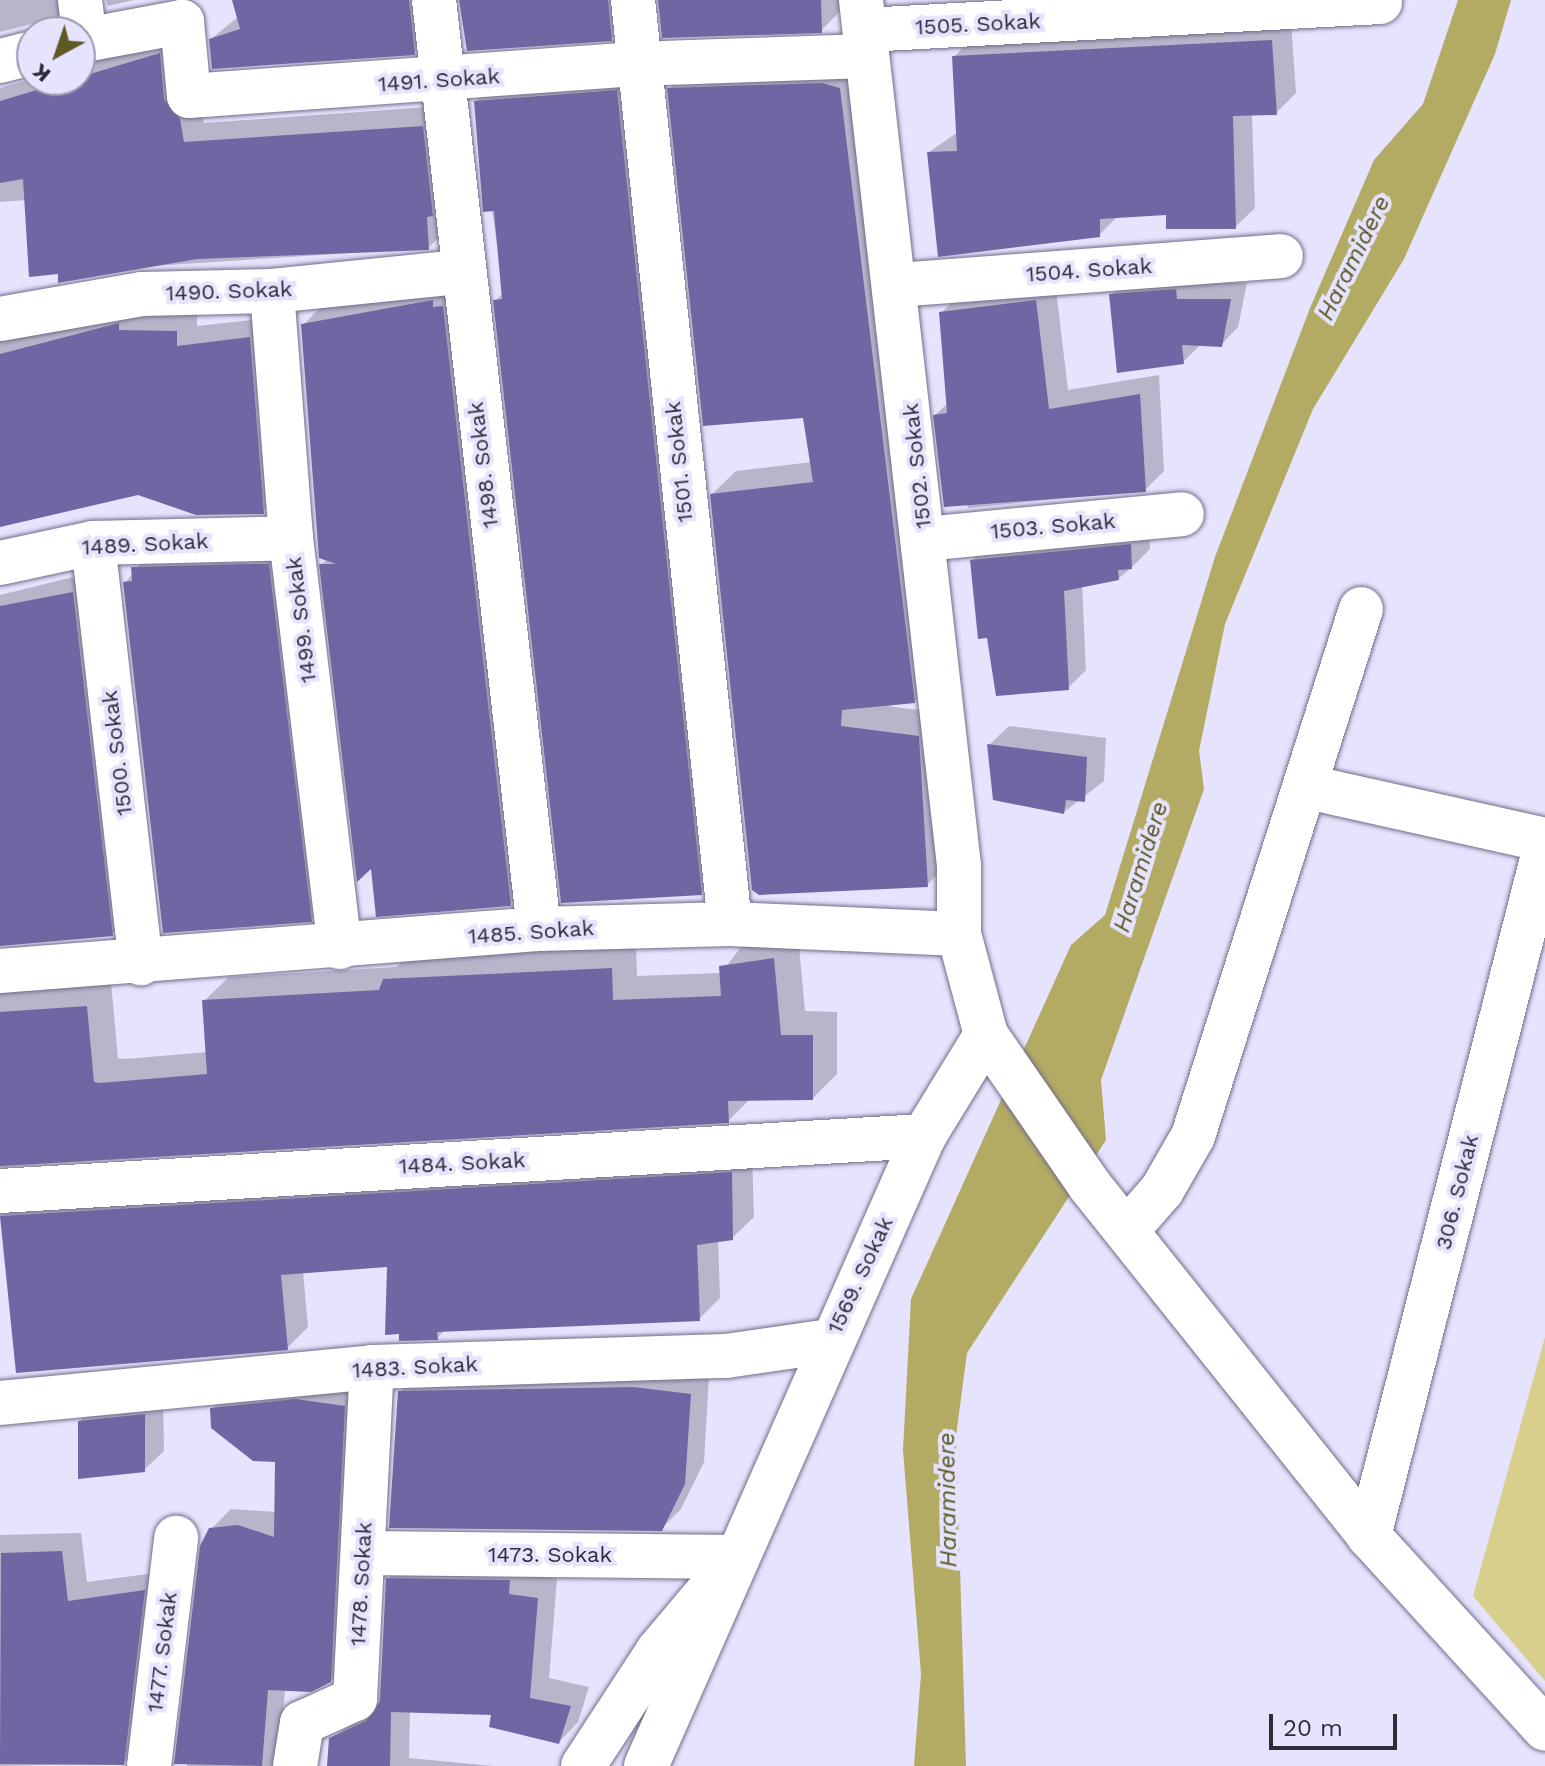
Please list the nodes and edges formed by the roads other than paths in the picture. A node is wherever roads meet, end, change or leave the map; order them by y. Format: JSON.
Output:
{"nodes":[{"id":1,"x":434,"y":0,"type":"edge"},
{"id":2,"x":633,"y":0,"type":"edge"},
{"id":3,"x":1380,"y":2,"type":"dead end"},
{"id":4,"x":181,"y":11,"type":"edge"},
{"id":5,"x":96,"y":25,"type":"edge"},
{"id":6,"x":864,"y":29,"type":"edge"},
{"id":7,"x":636,"y":64,"type":"junction"},
{"id":8,"x":442,"y":81,"type":"junction"},
{"id":9,"x":1281,"y":256,"type":"dead end"},
{"id":10,"x":460,"y":272,"type":"junction"},
{"id":11,"x":897,"y":285,"type":"junction"},
{"id":12,"x":272,"y":291,"type":"junction"},
{"id":13,"x":0,"y":319,"type":"edge"},
{"id":14,"x":1182,"y":514,"type":"dead end"},
{"id":15,"x":291,"y":538,"type":"junction"},
{"id":16,"x":924,"y":539,"type":"junction"},
{"id":17,"x":93,"y":543,"type":"junction"},
{"id":18,"x":0,"y":563,"type":"edge"},
{"id":19,"x":1361,"y":609,"type":"dead end"},
{"id":20,"x":1308,"y":787,"type":"junction"},
{"id":21,"x":1545,"y":840,"type":"edge"},
{"id":22,"x":1545,"y":847,"type":"edge"},
{"id":23,"x":730,"y":924,"type":"junction"},
{"id":24,"x":539,"y":929,"type":"junction"},
{"id":25,"x":959,"y":934,"type":"junction"},
{"id":26,"x":340,"y":947,"type":"junction"},
{"id":27,"x":141,"y":963,"type":"junction"},
{"id":28,"x":0,"y":971,"type":"edge"},
{"id":29,"x":995,"y":1050,"type":"junction"},
{"id":30,"x":924,"y":1136,"type":"junction"},
{"id":31,"x":0,"y":1191,"type":"edge"},
{"id":32,"x":1128,"y":1229,"type":"junction"},
{"id":33,"x":830,"y":1341,"type":"junction"},
{"id":34,"x":372,"y":1367,"type":"junction"},
{"id":35,"x":0,"y":1403,"type":"edge"},
{"id":36,"x":1369,"y":1536,"type":"junction"},
{"id":37,"x":176,"y":1538,"type":"dead end"},
{"id":38,"x":363,"y":1553,"type":"junction"},
{"id":39,"x":737,"y":1557,"type":"junction"},
{"id":40,"x":1545,"y":1729,"type":"edge"},
{"id":41,"x":149,"y":1766,"type":"edge"},
{"id":42,"x":295,"y":1766,"type":"edge"},
{"id":43,"x":583,"y":1766,"type":"edge"},
{"id":44,"x":646,"y":1766,"type":"edge"}],
"edges":[{"from":1,"to":8,"type":"street","name":"1498. Sokak"},
{"from":2,"to":7,"type":"street","name":"1501. Sokak"},
{"from":3,"to":6,"type":"street","name":"1505. Sokak"},
{"from":4,"to":5,"type":"street","name":"1491. Sokak"},
{"from":4,"to":8,"type":"street","name":"1491. Sokak"},
{"from":6,"to":7,"type":"street","name":"1491. Sokak"},
{"from":6,"to":11,"type":"street","name":"1502. Sokak"},
{"from":7,"to":8,"type":"street","name":"1491. Sokak"},
{"from":7,"to":23,"type":"street","name":"1501. Sokak"},
{"from":8,"to":10,"type":"street","name":"1498. Sokak"},
{"from":9,"to":11,"type":"street","name":"1504. Sokak"},
{"from":10,"to":12,"type":"street","name":"1490. Sokak"},
{"from":10,"to":24,"type":"street","name":"1498. Sokak"},
{"from":11,"to":16,"type":"street","name":"1502. Sokak"},
{"from":12,"to":13,"type":"street","name":"1490. Sokak"},
{"from":12,"to":15,"type":"street","name":"1499. Sokak"},
{"from":14,"to":16,"type":"street","name":"1503. Sokak"},
{"from":15,"to":17,"type":"street","name":"1489. Sokak"},
{"from":15,"to":26,"type":"street","name":"1499. Sokak"},
{"from":16,"to":25,"type":"street","name":"1502. Sokak"},
{"from":17,"to":18,"type":"street","name":"1489. Sokak"},
{"from":17,"to":27,"type":"street","name":"1500. Sokak"},
{"from":19,"to":20,"type":"street"},
{"from":20,"to":21,"type":"street"},
{"from":20,"to":32,"type":"street"},
{"from":22,"to":36,"type":"street","name":"306. Sokak"},
{"from":23,"to":24,"type":"street","name":"1485. Sokak"},
{"from":23,"to":25,"type":"street","name":"1485. Sokak"},
{"from":24,"to":26,"type":"street","name":"1485. Sokak"},
{"from":25,"to":29,"type":"street"},
{"from":26,"to":27,"type":"street","name":"1485. Sokak"},
{"from":27,"to":28,"type":"street","name":"1485. Sokak"},
{"from":29,"to":30,"type":"street","name":"1569. Sokak"},
{"from":29,"to":32,"type":"street"},
{"from":30,"to":31,"type":"street","name":"1484. Sokak"},
{"from":30,"to":33,"type":"street","name":"1569. Sokak"},
{"from":32,"to":36,"type":"street"},
{"from":33,"to":34,"type":"street","name":"1483. Sokak"},
{"from":33,"to":39,"type":"street","name":"1569. Sokak"},
{"from":34,"to":35,"type":"street","name":"1483. Sokak"},
{"from":34,"to":38,"type":"street","name":"1478. Sokak"},
{"from":36,"to":40,"type":"street"},
{"from":37,"to":41,"type":"street","name":"1477. Sokak"},
{"from":38,"to":39,"type":"street","name":"1473. Sokak"},
{"from":38,"to":42,"type":"street","name":"1478. Sokak"},
{"from":39,"to":43,"type":"street","name":"1569. Sokak"},
{"from":39,"to":44,"type":"street","name":"1569. Sokak"}]}
